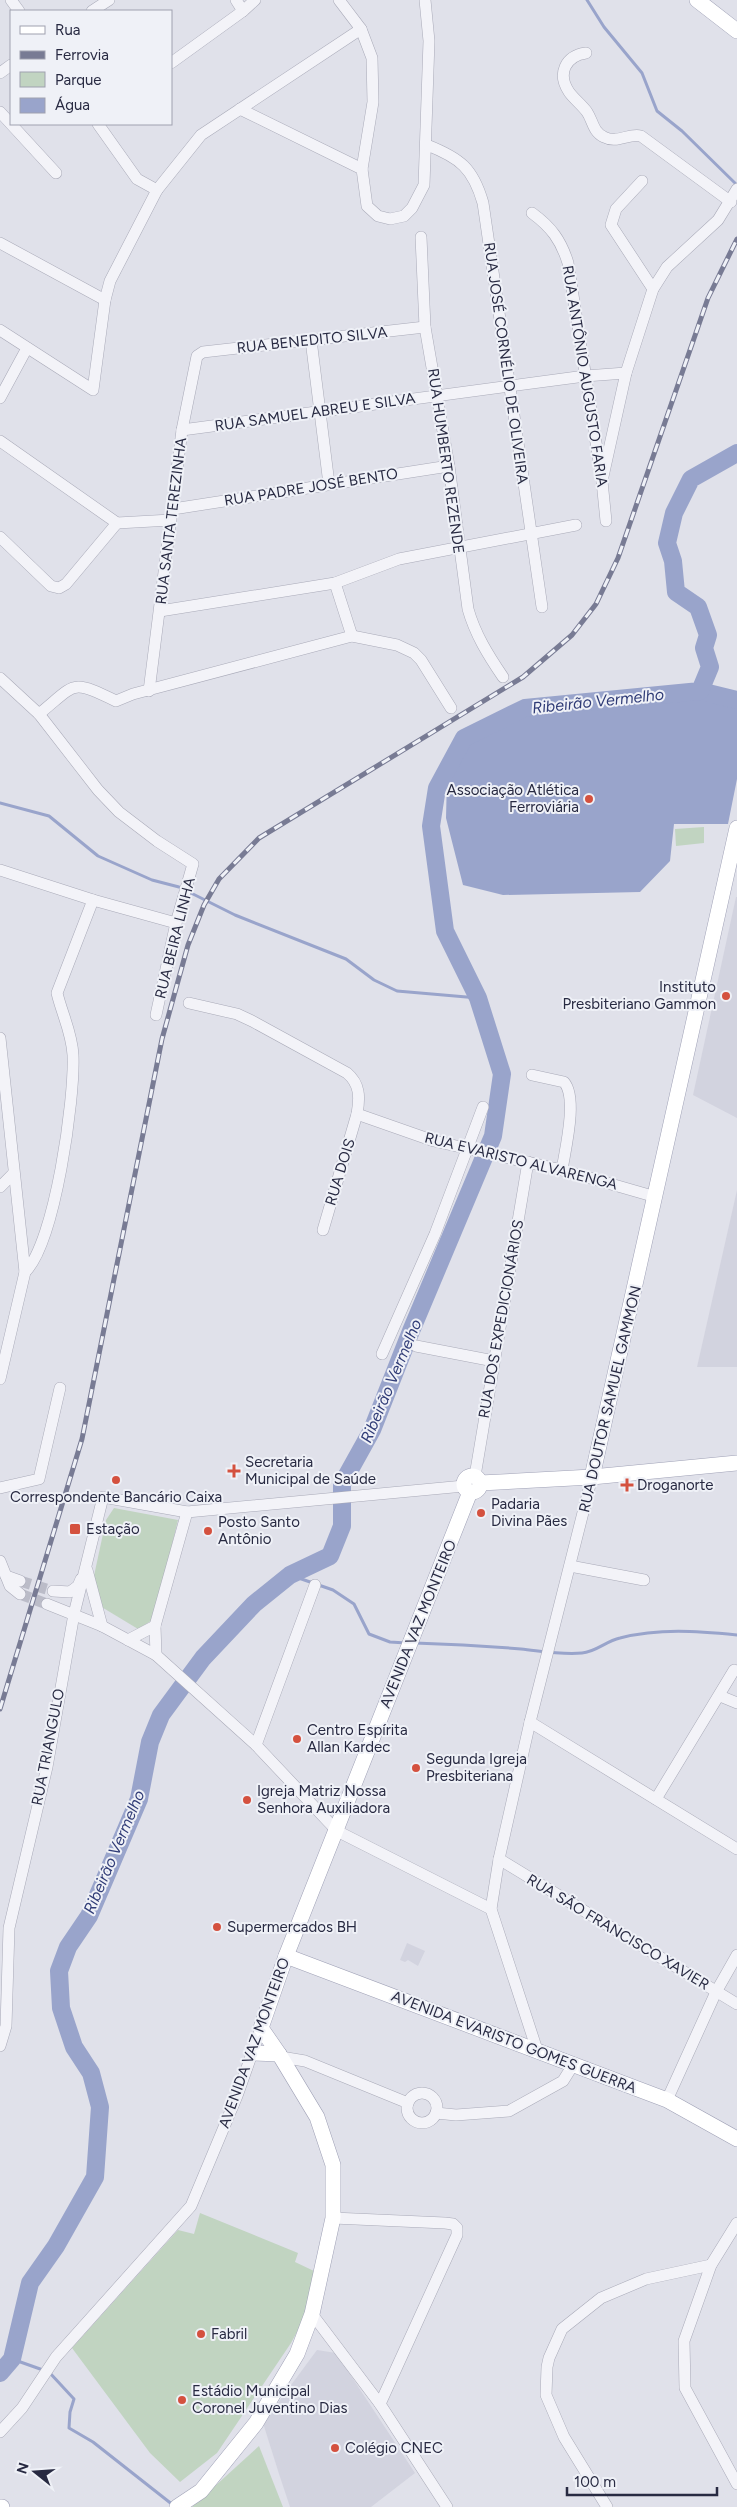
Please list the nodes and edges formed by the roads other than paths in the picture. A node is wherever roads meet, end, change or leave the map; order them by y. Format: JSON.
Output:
{"nodes":[{"id":1,"x":109,"y":0,"type":"edge"},
{"id":2,"x":236,"y":0,"type":"edge"},
{"id":3,"x":256,"y":0,"type":"edge"},
{"id":4,"x":339,"y":0,"type":"edge"},
{"id":5,"x":426,"y":0,"type":"edge"},
{"id":6,"x":697,"y":0,"type":"edge"},
{"id":7,"x":94,"y":10,"type":"edge"},
{"id":8,"x":243,"y":10,"type":"junction"},
{"id":9,"x":361,"y":29,"type":"junction"},
{"id":10,"x":737,"y":31,"type":"edge"},
{"id":11,"x":586,"y":53,"type":"dead end"},
{"id":12,"x":172,"y":62,"type":"edge"},
{"id":13,"x":240,"y":109,"type":"junction"},
{"id":14,"x":0,"y":112,"type":"edge"},
{"id":15,"x":10,"y":123,"type":"edge"},
{"id":16,"x":12,"y":125,"type":"edge"},
{"id":17,"x":99,"y":125,"type":"edge"},
{"id":18,"x":427,"y":145,"type":"junction"},
{"id":19,"x":362,"y":169,"type":"junction"},
{"id":20,"x":56,"y":173,"type":"dead end"},
{"id":21,"x":642,"y":181,"type":"dead end"},
{"id":22,"x":737,"y":189,"type":"edge"},
{"id":23,"x":157,"y":190,"type":"junction"},
{"id":24,"x":730,"y":202,"type":"junction"},
{"id":25,"x":532,"y":213,"type":"dead end"},
{"id":26,"x":421,"y":237,"type":"dead end"},
{"id":27,"x":0,"y":243,"type":"edge"},
{"id":28,"x":653,"y":289,"type":"junction"},
{"id":29,"x":105,"y":300,"type":"junction"},
{"id":30,"x":426,"y":327,"type":"junction"},
{"id":31,"x":0,"y":330,"type":"edge"},
{"id":32,"x":311,"y":340,"type":"junction"},
{"id":33,"x":27,"y":348,"type":"junction"},
{"id":34,"x":199,"y":354,"type":"joint"},
{"id":35,"x":626,"y":373,"type":"junction"},
{"id":36,"x":585,"y":376,"type":"junction"},
{"id":37,"x":510,"y":386,"type":"junction"},
{"id":38,"x":436,"y":395,"type":"junction"},
{"id":39,"x":0,"y":398,"type":"edge"},
{"id":40,"x":321,"y":412,"type":"junction"},
{"id":41,"x":182,"y":430,"type":"junction"},
{"id":42,"x":0,"y":441,"type":"edge"},
{"id":43,"x":449,"y":466,"type":"junction"},
{"id":44,"x":602,"y":481,"type":"junction"},
{"id":45,"x":329,"y":484,"type":"junction"},
{"id":46,"x":172,"y":514,"type":"junction"},
{"id":47,"x":606,"y":521,"type":"dead end"},
{"id":48,"x":117,"y":524,"type":"junction"},
{"id":49,"x":576,"y":525,"type":"dead end"},
{"id":50,"x":530,"y":534,"type":"junction"},
{"id":51,"x":0,"y":536,"type":"edge"},
{"id":52,"x":458,"y":547,"type":"junction"},
{"id":53,"x":335,"y":583,"type":"junction"},
{"id":54,"x":542,"y":607,"type":"dead end"},
{"id":55,"x":160,"y":611,"type":"junction"},
{"id":56,"x":352,"y":636,"type":"junction"},
{"id":57,"x":503,"y":677,"type":"dead end"},
{"id":58,"x":0,"y":678,"type":"edge"},
{"id":59,"x":149,"y":690,"type":"junction"},
{"id":60,"x":451,"y":708,"type":"dead end"},
{"id":61,"x":39,"y":714,"type":"junction"},
{"id":62,"x":737,"y":828,"type":"edge"},
{"id":63,"x":0,"y":870,"type":"edge"},
{"id":64,"x":93,"y":900,"type":"junction"},
{"id":65,"x":176,"y":923,"type":"junction"},
{"id":66,"x":189,"y":1003,"type":"dead end"},
{"id":67,"x":156,"y":1015,"type":"dead end"},
{"id":68,"x":0,"y":1038,"type":"edge"},
{"id":69,"x":532,"y":1075,"type":"dead end"},
{"id":70,"x":483,"y":1107,"type":"dead end"},
{"id":71,"x":357,"y":1114,"type":"junction"},
{"id":72,"x":5,"y":1127,"type":"edge"},
{"id":73,"x":470,"y":1150,"type":"junction"},
{"id":74,"x":528,"y":1162,"type":"junction"},
{"id":75,"x":562,"y":1170,"type":"junction"},
{"id":76,"x":13,"y":1174,"type":"junction"},
{"id":77,"x":0,"y":1187,"type":"edge"},
{"id":78,"x":656,"y":1197,"type":"junction"},
{"id":79,"x":323,"y":1230,"type":"dead end"},
{"id":80,"x":25,"y":1272,"type":"junction"},
{"id":81,"x":416,"y":1346,"type":"dead end"},
{"id":82,"x":382,"y":1354,"type":"dead end"},
{"id":83,"x":494,"y":1361,"type":"junction"},
{"id":84,"x":0,"y":1379,"type":"edge"},
{"id":85,"x":60,"y":1388,"type":"dead end"},
{"id":86,"x":737,"y":1463,"type":"edge"},
{"id":87,"x":592,"y":1477,"type":"junction"},
{"id":88,"x":472,"y":1484,"type":"junction"},
{"id":89,"x":0,"y":1488,"type":"edge"},
{"id":90,"x":186,"y":1512,"type":"junction"},
{"id":91,"x":0,"y":1561,"type":"edge"},
{"id":92,"x":570,"y":1566,"type":"junction"},
{"id":93,"x":86,"y":1568,"type":"junction"},
{"id":94,"x":6,"y":1576,"type":"junction"},
{"id":95,"x":644,"y":1580,"type":"dead end"},
{"id":96,"x":20,"y":1581,"type":"tunnel mouth"},
{"id":97,"x":315,"y":1585,"type":"dead end"},
{"id":98,"x":54,"y":1591,"type":"tunnel mouth"},
{"id":99,"x":20,"y":1594,"type":"tunnel mouth"},
{"id":100,"x":47,"y":1604,"type":"tunnel mouth"},
{"id":101,"x":74,"y":1614,"type":"junction"},
{"id":102,"x":102,"y":1626,"type":"junction"},
{"id":103,"x":155,"y":1626,"type":"junction"},
{"id":104,"x":128,"y":1640,"type":"junction"},
{"id":105,"x":156,"y":1655,"type":"junction"},
{"id":106,"x":734,"y":1670,"type":"dead end"},
{"id":107,"x":720,"y":1696,"type":"junction"},
{"id":108,"x":737,"y":1703,"type":"edge"},
{"id":109,"x":530,"y":1722,"type":"junction"},
{"id":110,"x":256,"y":1745,"type":"junction"},
{"id":111,"x":656,"y":1799,"type":"junction"},
{"id":112,"x":337,"y":1831,"type":"junction"},
{"id":113,"x":737,"y":1849,"type":"edge"},
{"id":114,"x":499,"y":1859,"type":"junction"},
{"id":115,"x":491,"y":1909,"type":"junction"},
{"id":116,"x":737,"y":1955,"type":"edge"},
{"id":117,"x":286,"y":1956,"type":"junction"},
{"id":118,"x":716,"y":1992,"type":"junction"},
{"id":119,"x":737,"y":2004,"type":"edge"},
{"id":120,"x":268,"y":2006,"type":"junction"},
{"id":121,"x":260,"y":2028,"type":"junction"},
{"id":122,"x":0,"y":2046,"type":"edge"},
{"id":123,"x":538,"y":2052,"type":"junction"},
{"id":124,"x":253,"y":2054,"type":"junction"},
{"id":125,"x":280,"y":2055,"type":"junction"},
{"id":126,"x":573,"y":2065,"type":"junction"},
{"id":127,"x":667,"y":2100,"type":"junction"},
{"id":128,"x":408,"y":2103,"type":"junction"},
{"id":129,"x":436,"y":2113,"type":"junction"},
{"id":130,"x":737,"y":2139,"type":"edge"},
{"id":131,"x":333,"y":2218,"type":"junction"},
{"id":132,"x":737,"y":2223,"type":"edge"},
{"id":133,"x":711,"y":2265,"type":"junction"},
{"id":134,"x":312,"y":2314,"type":"junction"},
{"id":135,"x":380,"y":2404,"type":"junction"},
{"id":136,"x":0,"y":2432,"type":"edge"},
{"id":137,"x":737,"y":2484,"type":"edge"},
{"id":138,"x":177,"y":2507,"type":"edge"},
{"id":139,"x":447,"y":2507,"type":"edge"},
{"id":140,"x":607,"y":2507,"type":"edge"}],
"edges":[{"from":1,"to":7,"type":"street"},
{"from":2,"to":8,"type":"street"},
{"from":3,"to":8,"type":"street"},
{"from":4,"to":9,"type":"street"},
{"from":5,"to":18,"type":"street"},
{"from":6,"to":10,"type":"main road"},
{"from":8,"to":12,"type":"street"},
{"from":9,"to":13,"type":"street"},
{"from":9,"to":19,"type":"street"},
{"from":11,"to":24,"type":"street"},
{"from":13,"to":19,"type":"street"},
{"from":13,"to":23,"type":"street"},
{"from":14,"to":15,"type":"street"},
{"from":16,"to":20,"type":"street"},
{"from":17,"to":23,"type":"street"},
{"from":18,"to":19,"type":"street"},
{"from":18,"to":37,"type":"street","name":"RUA JOSÉ CORNÉLIO DE OLIVEIRA"},
{"from":21,"to":28,"type":"street"},
{"from":22,"to":24,"type":"street"},
{"from":23,"to":29,"type":"street"},
{"from":24,"to":28,"type":"street"},
{"from":25,"to":36,"type":"street","name":"RUA ANTÔNIO AUGUSTO FARIA"},
{"from":26,"to":30,"type":"street","name":"RUA HUMBERTO REZENDE"},
{"from":27,"to":29,"type":"street"},
{"from":28,"to":35,"type":"street"},
{"from":29,"to":33,"type":"street"},
{"from":30,"to":32,"type":"street","name":"RUA BENEDITO SILVA"},
{"from":30,"to":38,"type":"street","name":"RUA HUMBERTO REZENDE"},
{"from":31,"to":33,"type":"street"},
{"from":32,"to":34,"type":"street","name":"RUA BENEDITO SILVA"},
{"from":32,"to":40,"type":"street"},
{"from":33,"to":39,"type":"street"},
{"from":34,"to":41,"type":"street","name":"RUA SANTA TEREZINHA"},
{"from":35,"to":36,"type":"street","name":"RUA SAMUEL ABREU E SILVA"},
{"from":35,"to":44,"type":"street"},
{"from":36,"to":37,"type":"street","name":"RUA SAMUEL ABREU E SILVA"},
{"from":36,"to":44,"type":"street","name":"RUA ANTÔNIO AUGUSTO FARIA"},
{"from":37,"to":38,"type":"street","name":"RUA SAMUEL ABREU E SILVA"},
{"from":37,"to":50,"type":"street","name":"RUA JOSÉ CORNÉLIO DE OLIVEIRA"},
{"from":38,"to":40,"type":"street","name":"RUA SAMUEL ABREU E SILVA"},
{"from":38,"to":43,"type":"street","name":"RUA HUMBERTO REZENDE"},
{"from":40,"to":41,"type":"street","name":"RUA SAMUEL ABREU E SILVA"},
{"from":40,"to":45,"type":"street"},
{"from":41,"to":46,"type":"street","name":"RUA SANTA TEREZINHA"},
{"from":42,"to":48,"type":"street"},
{"from":43,"to":45,"type":"street","name":"RUA PADRE JOSÉ BENTO"},
{"from":43,"to":52,"type":"street","name":"RUA HUMBERTO REZENDE"},
{"from":44,"to":47,"type":"street","name":"RUA ANTÔNIO AUGUSTO FARIA"},
{"from":45,"to":46,"type":"street","name":"RUA PADRE JOSÉ BENTO"},
{"from":46,"to":48,"type":"street","name":"RUA PADRE JOSÉ BENTO"},
{"from":46,"to":55,"type":"street","name":"RUA SANTA TEREZINHA"},
{"from":48,"to":51,"type":"street"},
{"from":49,"to":50,"type":"street"},
{"from":50,"to":52,"type":"street"},
{"from":50,"to":54,"type":"street","name":"RUA JOSÉ CORNÉLIO DE OLIVEIRA"},
{"from":52,"to":53,"type":"street"},
{"from":52,"to":57,"type":"street","name":"RUA HUMBERTO REZENDE"},
{"from":53,"to":55,"type":"street"},
{"from":53,"to":56,"type":"street"},
{"from":55,"to":59,"type":"street","name":"RUA SANTA TEREZINHA"},
{"from":56,"to":59,"type":"street"},
{"from":56,"to":60,"type":"street"},
{"from":58,"to":61,"type":"street"},
{"from":59,"to":61,"type":"street"},
{"from":61,"to":65,"type":"street","name":"RUA BEIRA LINHA"},
{"from":62,"to":78,"type":"main road","name":"RUA DOUTOR SAMUEL GAMMON"},
{"from":63,"to":64,"type":"street"},
{"from":64,"to":65,"type":"street"},
{"from":64,"to":80,"type":"street"},
{"from":65,"to":67,"type":"street","name":"RUA BEIRA LINHA"},
{"from":66,"to":71,"type":"street","name":"RUA DOIS"},
{"from":68,"to":72,"type":"street"},
{"from":69,"to":75,"type":"street"},
{"from":70,"to":73,"type":"street"},
{"from":71,"to":73,"type":"street","name":"RUA EVARISTO ALVARENGA"},
{"from":71,"to":79,"type":"street","name":"RUA DOIS"},
{"from":72,"to":76,"type":"street"},
{"from":73,"to":74,"type":"street","name":"RUA EVARISTO ALVARENGA"},
{"from":73,"to":82,"type":"street"},
{"from":74,"to":75,"type":"street","name":"RUA EVARISTO ALVARENGA"},
{"from":74,"to":83,"type":"street","name":"RUA DOS EXPEDICIONÁRIOS"},
{"from":75,"to":78,"type":"street","name":"RUA EVARISTO ALVARENGA"},
{"from":76,"to":77,"type":"street"},
{"from":76,"to":80,"type":"street"},
{"from":78,"to":87,"type":"main road","name":"RUA DOUTOR SAMUEL GAMMON"},
{"from":80,"to":84,"type":"street"},
{"from":81,"to":83,"type":"street"},
{"from":83,"to":88,"type":"street","name":"RUA DOS EXPEDICIONÁRIOS"},
{"from":85,"to":89,"type":"street"},
{"from":86,"to":87,"type":"main road"},
{"from":87,"to":88,"type":"main road"},
{"from":87,"to":92,"type":"street","name":"RUA DOUTOR SAMUEL GAMMON"},
{"from":88,"to":90,"type":"street"},
{"from":88,"to":112,"type":"main road","name":"AVENIDA VAZ MONTEIRO"},
{"from":90,"to":93,"type":"street","name":"RUA TRIANGULO"},
{"from":90,"to":103,"type":"street"},
{"from":91,"to":94,"type":"street"},
{"from":92,"to":95,"type":"street"},
{"from":92,"to":109,"type":"street","name":"RUA DOUTOR SAMUEL GAMMON"},
{"from":93,"to":98,"type":"street"},
{"from":93,"to":101,"type":"street","name":"RUA TRIANGULO"},
{"from":93,"to":102,"type":"street"},
{"from":94,"to":96,"type":"street"},
{"from":94,"to":99,"type":"street"},
{"from":97,"to":110,"type":"street"},
{"from":100,"to":101,"type":"street"},
{"from":101,"to":102,"type":"street"},
{"from":101,"to":122,"type":"street","name":"RUA TRIANGULO"},
{"from":102,"to":104,"type":"street"},
{"from":103,"to":104,"type":"street"},
{"from":103,"to":105,"type":"street"},
{"from":104,"to":105,"type":"street"},
{"from":105,"to":110,"type":"street"},
{"from":106,"to":107,"type":"street"},
{"from":107,"to":108,"type":"street"},
{"from":107,"to":111,"type":"street"},
{"from":109,"to":111,"type":"street"},
{"from":109,"to":114,"type":"street","name":"RUA DOUTOR SAMUEL GAMMON"},
{"from":110,"to":112,"type":"street"},
{"from":111,"to":113,"type":"street"},
{"from":112,"to":115,"type":"street"},
{"from":112,"to":117,"type":"main road","name":"AVENIDA VAZ MONTEIRO"},
{"from":114,"to":115,"type":"street","name":"RUA DOUTOR SAMUEL GAMMON"},
{"from":114,"to":118,"type":"street","name":"RUA SÃO FRANCISCO XAVIER"},
{"from":115,"to":123,"type":"street","name":"RUA DOUTOR SAMUEL GAMMON"},
{"from":116,"to":118,"type":"street"},
{"from":117,"to":120,"type":"main road","name":"AVENIDA VAZ MONTEIRO"},
{"from":117,"to":123,"type":"main road","name":"AVENIDA EVARISTO GOMES GUERRA"},
{"from":118,"to":119,"type":"street","name":"RUA SÃO FRANCISCO XAVIER"},
{"from":118,"to":127,"type":"street"},
{"from":120,"to":121,"type":"main road","name":"AVENIDA VAZ MONTEIRO"},
{"from":120,"to":125,"type":"main road"},
{"from":121,"to":124,"type":"street","name":"AVENIDA VAZ MONTEIRO"},
{"from":121,"to":125,"type":"main road"},
{"from":123,"to":126,"type":"main road","name":"AVENIDA EVARISTO GOMES GUERRA"},
{"from":124,"to":125,"type":"main road"},
{"from":124,"to":136,"type":"street","name":"AVENIDA VAZ MONTEIRO"},
{"from":125,"to":128,"type":"street"},
{"from":125,"to":131,"type":"main road"},
{"from":126,"to":127,"type":"main road","name":"AVENIDA EVARISTO GOMES GUERRA"},
{"from":126,"to":129,"type":"street"},
{"from":127,"to":130,"type":"main road","name":"AVENIDA EVARISTO GOMES GUERRA"},
{"from":128,"to":129,"type":"street"},
{"from":128,"to":129,"type":"street"},
{"from":131,"to":134,"type":"main road"},
{"from":131,"to":135,"type":"street"},
{"from":132,"to":133,"type":"street"},
{"from":133,"to":137,"type":"street"},
{"from":133,"to":140,"type":"street"},
{"from":134,"to":135,"type":"street"},
{"from":134,"to":138,"type":"main road"},
{"from":135,"to":139,"type":"street"}]}
